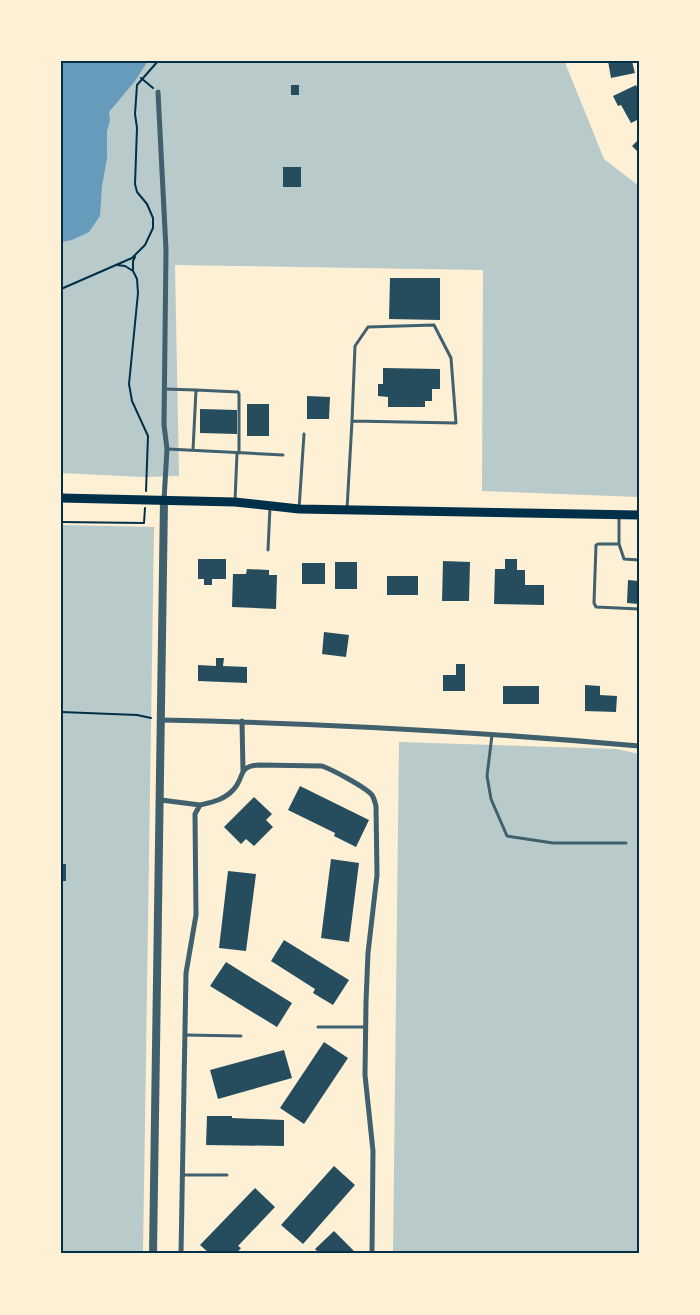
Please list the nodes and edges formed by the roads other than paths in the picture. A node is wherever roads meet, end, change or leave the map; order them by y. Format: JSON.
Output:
{"nodes":[{"id":1,"x":158,"y":92,"type":"road end"},
{"id":2,"x":164,"y":389,"type":"junction"},
{"id":3,"x":195,"y":390,"type":"junction"},
{"id":4,"x":352,"y":421,"type":"junction"},
{"id":5,"x":304,"y":434,"type":"dead end"},
{"id":6,"x":167,"y":449,"type":"junction"},
{"id":7,"x":194,"y":450,"type":"junction"},
{"id":8,"x":238,"y":453,"type":"junction"},
{"id":9,"x":283,"y":455,"type":"dead end"},
{"id":10,"x":61,"y":498,"type":"edge"},
{"id":11,"x":164,"y":500,"type":"junction"},
{"id":12,"x":235,"y":502,"type":"junction"},
{"id":13,"x":270,"y":506,"type":"junction"},
{"id":14,"x":299,"y":509,"type":"junction"},
{"id":15,"x":347,"y":510,"type":"junction"},
{"id":16,"x":619,"y":514,"type":"junction"},
{"id":17,"x":639,"y":514,"type":"edge"},
{"id":18,"x":619,"y":544,"type":"junction"},
{"id":19,"x":268,"y":550,"type":"dead end"},
{"id":20,"x":639,"y":560,"type":"edge"},
{"id":21,"x":639,"y":609,"type":"edge"},
{"id":22,"x":161,"y":720,"type":"junction"},
{"id":23,"x":242,"y":721,"type":"junction"},
{"id":24,"x":492,"y":734,"type":"junction"},
{"id":25,"x":639,"y":746,"type":"edge"},
{"id":26,"x":243,"y":772,"type":"junction"},
{"id":27,"x":161,"y":800,"type":"junction"},
{"id":28,"x":200,"y":805,"type":"junction"},
{"id":29,"x":626,"y":843,"type":"dead end"},
{"id":30,"x":318,"y":1027,"type":"dead end"},
{"id":31,"x":366,"y":1027,"type":"junction"},
{"id":32,"x":185,"y":1035,"type":"junction"},
{"id":33,"x":241,"y":1036,"type":"dead end"},
{"id":34,"x":183,"y":1175,"type":"junction"},
{"id":35,"x":227,"y":1176,"type":"dead end"},
{"id":36,"x":153,"y":1254,"type":"edge"},
{"id":37,"x":181,"y":1254,"type":"edge"},
{"id":38,"x":372,"y":1254,"type":"edge"}],
"edges":[{"from":1,"to":2,"type":"street"},
{"from":2,"to":3,"type":"lane"},
{"from":2,"to":6,"type":"street"},
{"from":3,"to":7,"type":"lane"},
{"from":3,"to":8,"type":"lane"},
{"from":4,"to":4,"type":"lane"},
{"from":4,"to":15,"type":"lane"},
{"from":5,"to":14,"type":"lane"},
{"from":6,"to":7,"type":"lane"},
{"from":6,"to":11,"type":"street"},
{"from":7,"to":8,"type":"lane"},
{"from":8,"to":9,"type":"lane"},
{"from":8,"to":12,"type":"lane"},
{"from":10,"to":11,"type":"main road"},
{"from":11,"to":12,"type":"main road"},
{"from":11,"to":22,"type":"street"},
{"from":12,"to":13,"type":"main road"},
{"from":13,"to":14,"type":"main road"},
{"from":13,"to":19,"type":"lane"},
{"from":14,"to":15,"type":"main road"},
{"from":15,"to":16,"type":"main road"},
{"from":16,"to":17,"type":"main road"},
{"from":16,"to":18,"type":"lane"},
{"from":18,"to":20,"type":"lane"},
{"from":18,"to":21,"type":"lane"},
{"from":22,"to":23,"type":"street"},
{"from":22,"to":27,"type":"street"},
{"from":23,"to":24,"type":"street"},
{"from":23,"to":26,"type":"street"},
{"from":24,"to":25,"type":"street"},
{"from":24,"to":29,"type":"lane"},
{"from":26,"to":28,"type":"street"},
{"from":26,"to":31,"type":"street"},
{"from":27,"to":28,"type":"street"},
{"from":27,"to":36,"type":"street"},
{"from":28,"to":32,"type":"street"},
{"from":30,"to":31,"type":"lane"},
{"from":31,"to":38,"type":"street"},
{"from":32,"to":33,"type":"lane"},
{"from":32,"to":34,"type":"street"},
{"from":34,"to":35,"type":"lane"},
{"from":34,"to":37,"type":"street"}]}
